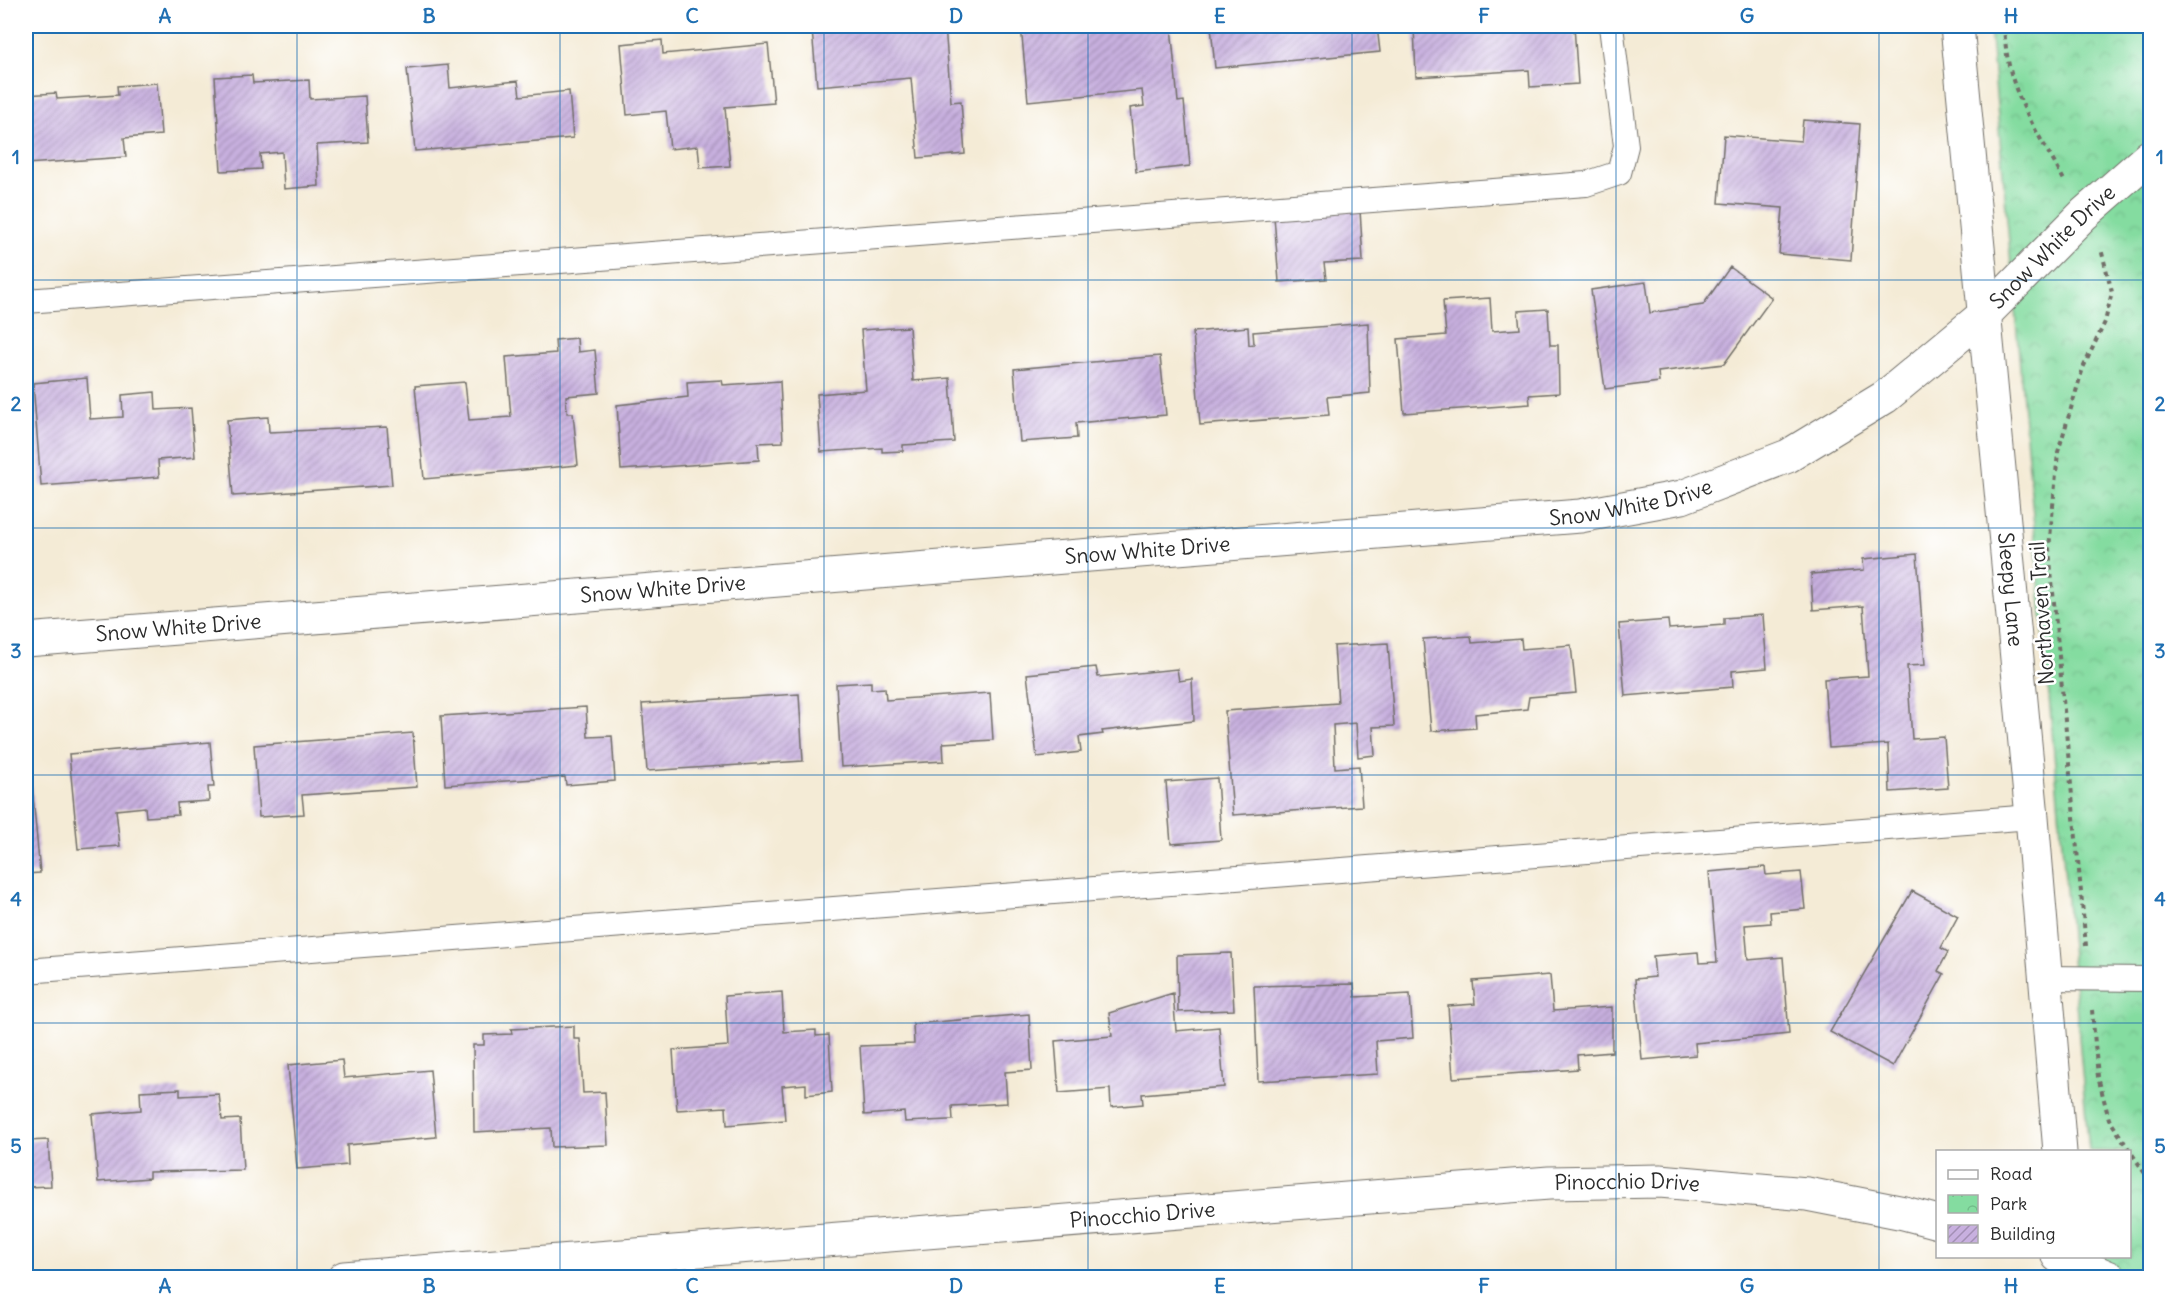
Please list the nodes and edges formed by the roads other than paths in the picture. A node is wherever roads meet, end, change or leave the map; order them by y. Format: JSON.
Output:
{"nodes":[{"id":1,"x":1611,"y":26,"type":"edge"},
{"id":2,"x":1958,"y":26,"type":"edge"},
{"id":3,"x":2151,"y":156,"type":"edge"},
{"id":4,"x":26,"y":301,"type":"edge"},
{"id":5,"x":1984,"y":315,"type":"junction"},
{"id":6,"x":26,"y":640,"type":"edge"},
{"id":7,"x":2032,"y":817,"type":"junction"},
{"id":8,"x":26,"y":971,"type":"edge"},
{"id":9,"x":2045,"y":978,"type":"junction"},
{"id":10,"x":2151,"y":979,"type":"edge"},
{"id":11,"x":2061,"y":1150,"type":"edge"},
{"id":12,"x":1936,"y":1221,"type":"edge"},
{"id":13,"x":2068,"y":1263,"type":"edge"},
{"id":14,"x":344,"y":1278,"type":"edge"},
{"id":15,"x":2110,"y":1278,"type":"edge"}],
"edges":[{"from":1,"to":4,"type":"lane"},
{"from":2,"to":5,"type":"street","name":"Sleepy Lane"},
{"from":3,"to":5,"type":"street","name":"Snow White Drive"},
{"from":5,"to":6,"type":"street","name":"Snow White Drive"},
{"from":5,"to":7,"type":"street","name":"Sleepy Lane"},
{"from":7,"to":8,"type":"lane"},
{"from":7,"to":9,"type":"street","name":"Sleepy Lane"},
{"from":9,"to":10,"type":"lane"},
{"from":9,"to":11,"type":"street","name":"Sleepy Lane"},
{"from":12,"to":14,"type":"street","name":"Pinocchio Drive"},
{"from":13,"to":15,"type":"street"}]}
